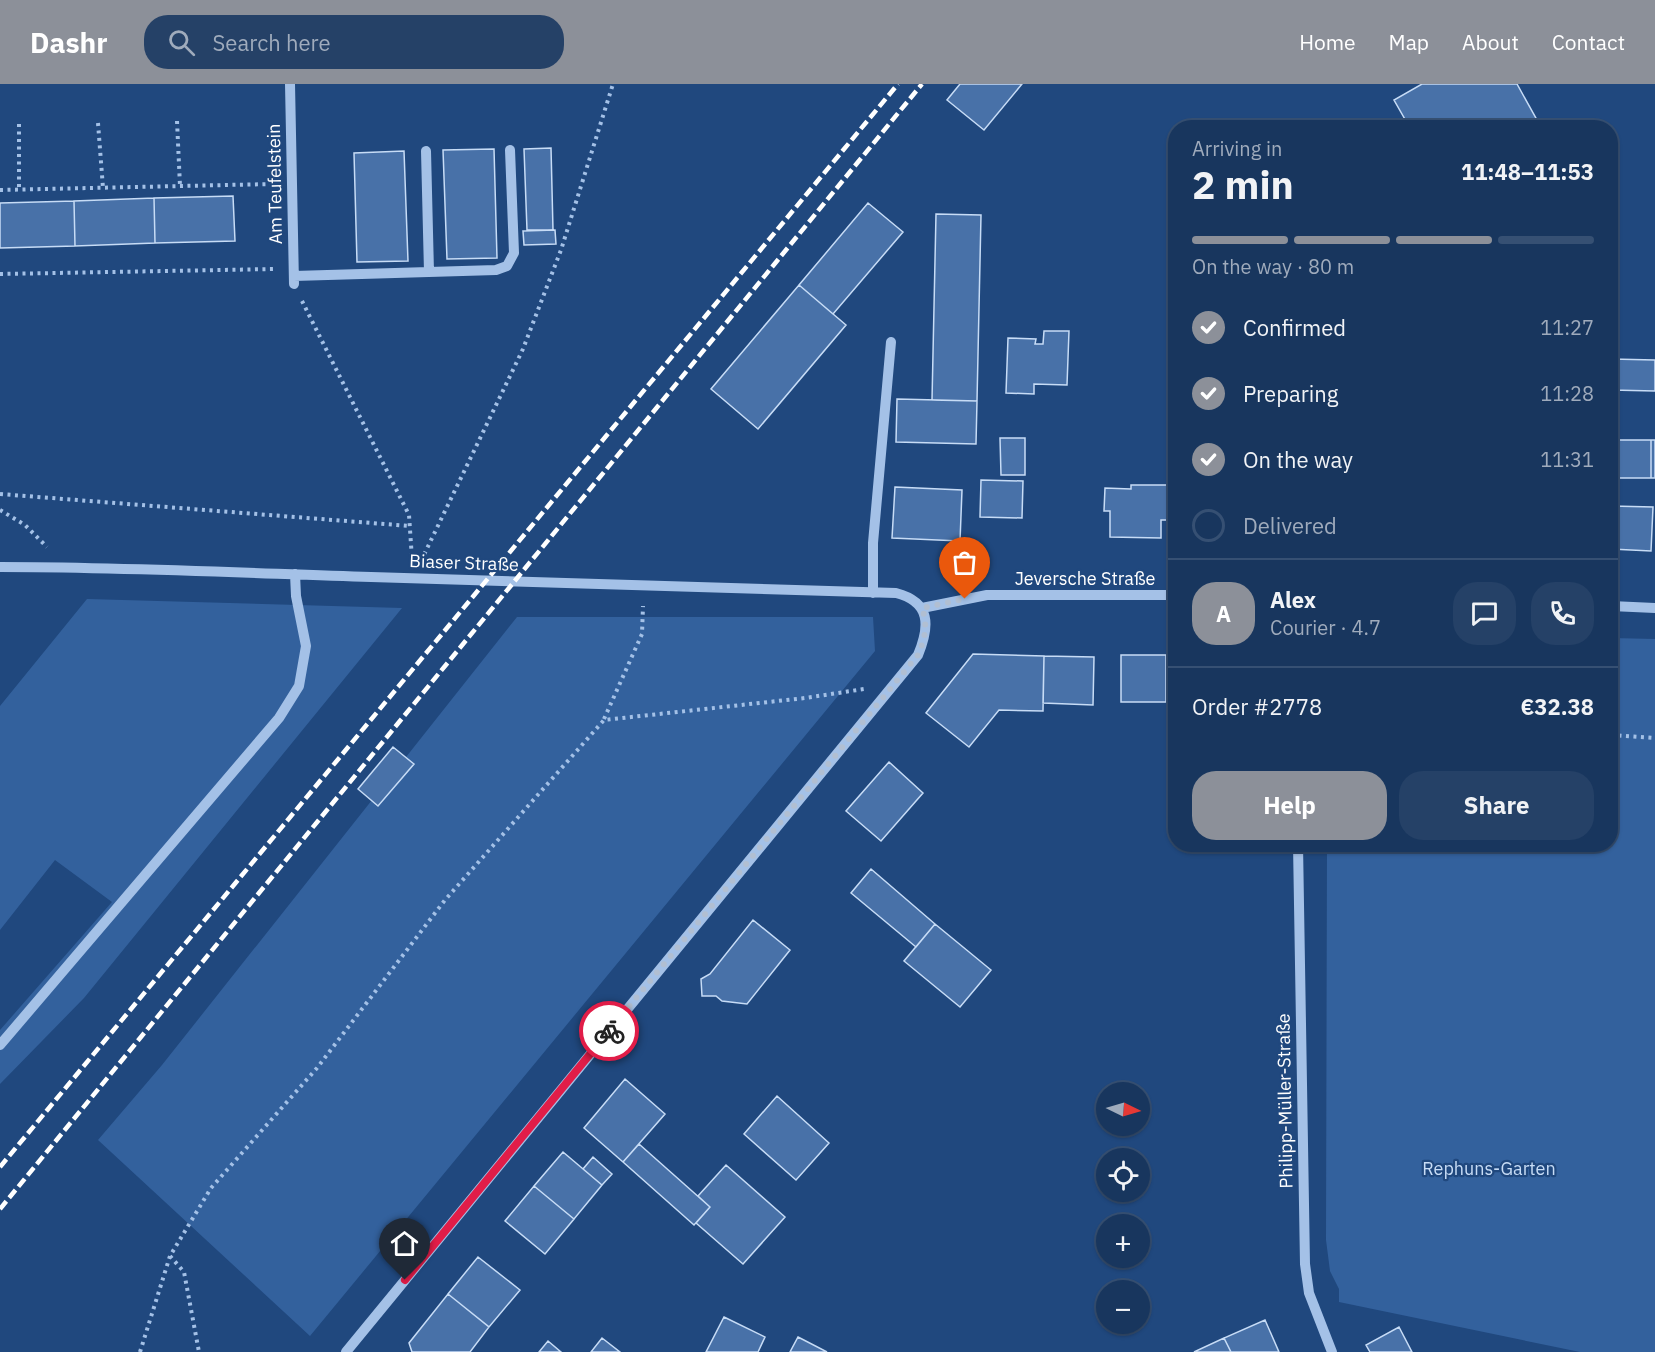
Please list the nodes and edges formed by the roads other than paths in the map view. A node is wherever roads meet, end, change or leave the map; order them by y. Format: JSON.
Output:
{"nodes":[{"id":1,"x":290,"y":84,"type":"edge"},
{"id":2,"x":510,"y":150,"type":"dead end"},
{"id":3,"x":426,"y":151,"type":"dead end"},
{"id":4,"x":429,"y":272,"type":"junction"},
{"id":5,"x":891,"y":342,"type":"dead end"},
{"id":6,"x":0,"y":567,"type":"edge"},
{"id":7,"x":295,"y":574,"type":"junction"},
{"id":8,"x":873,"y":593,"type":"junction"},
{"id":9,"x":1168,"y":596,"type":"edge"},
{"id":10,"x":1618,"y":606,"type":"edge"},
{"id":11,"x":922,"y":608,"type":"junction"},
{"id":12,"x":1655,"y":608,"type":"edge"},
{"id":13,"x":1298,"y":852,"type":"edge"},
{"id":14,"x":0,"y":1045,"type":"edge"},
{"id":15,"x":346,"y":1352,"type":"edge"},
{"id":16,"x":1332,"y":1352,"type":"edge"}],
"edges":[{"from":1,"to":4,"type":"street","name":"Am Teufelstein"},
{"from":2,"to":4,"type":"street"},
{"from":3,"to":4,"type":"street"},
{"from":5,"to":8,"type":"street"},
{"from":6,"to":7,"type":"street","name":"Biaser Straße"},
{"from":7,"to":8,"type":"street","name":"Biaser Straße"},
{"from":7,"to":14,"type":"street"},
{"from":8,"to":11,"type":"street","name":"Biaser Straße"},
{"from":9,"to":11,"type":"street","name":"Jeversche Straße"},
{"from":10,"to":12,"type":"street"},
{"from":11,"to":15,"type":"street"},
{"from":13,"to":16,"type":"street","name":"Philipp-Müller-Straße"}]}
